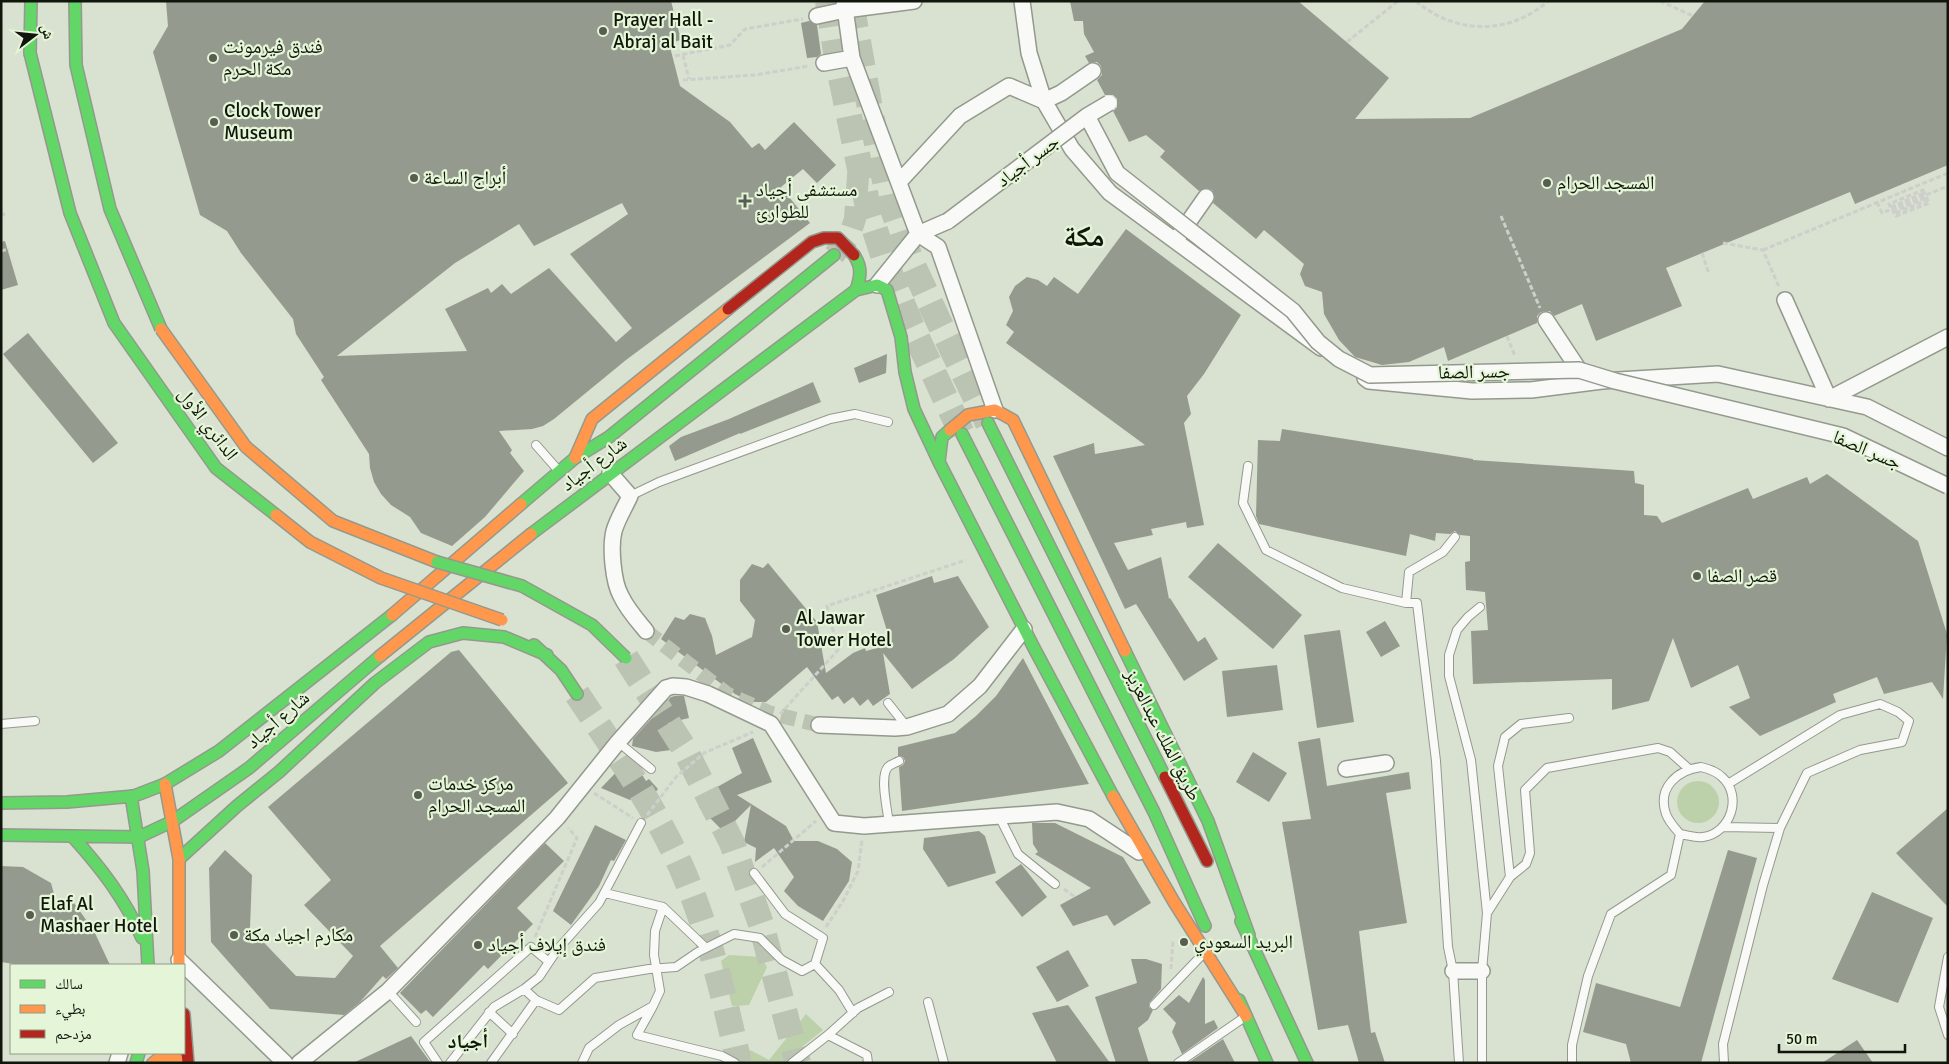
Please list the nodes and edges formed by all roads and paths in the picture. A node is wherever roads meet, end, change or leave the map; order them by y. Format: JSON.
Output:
{"nodes":[{"id":1,"x":32,"y":1,"type":"edge"},
{"id":2,"x":75,"y":1,"type":"edge"},
{"id":3,"x":914,"y":1,"type":"edge"},
{"id":4,"x":1022,"y":1,"type":"edge"},
{"id":5,"x":1398,"y":1,"type":"edge"},
{"id":6,"x":1416,"y":1,"type":"edge"},
{"id":7,"x":1548,"y":1,"type":"edge"},
{"id":8,"x":1660,"y":1,"type":"edge"},
{"id":9,"x":845,"y":6,"type":"edge"},
{"id":10,"x":817,"y":16,"type":"joint"},
{"id":11,"x":1693,"y":16,"type":"dead end"},
{"id":12,"x":1347,"y":42,"type":"dead end"},
{"id":13,"x":683,"y":55,"type":"junction"},
{"id":14,"x":675,"y":56,"type":"dead end"},
{"id":15,"x":852,"y":58,"type":"junction"},
{"id":16,"x":824,"y":63,"type":"joint"},
{"id":17,"x":1093,"y":71,"type":"dead end"},
{"id":18,"x":690,"y":79,"type":"junction"},
{"id":19,"x":683,"y":80,"type":"dead end"},
{"id":20,"x":1044,"y":101,"type":"junction"},
{"id":21,"x":1109,"y":103,"type":"dead end"},
{"id":22,"x":1087,"y":116,"type":"junction"},
{"id":23,"x":1948,"y":173,"type":"edge"},
{"id":24,"x":900,"y":182,"type":"junction"},
{"id":25,"x":1948,"y":186,"type":"edge"},
{"id":26,"x":1926,"y":196,"type":"junction"},
{"id":27,"x":1206,"y":197,"type":"dead end"},
{"id":28,"x":1877,"y":202,"type":"junction"},
{"id":29,"x":1892,"y":210,"type":"junction"},
{"id":30,"x":1501,"y":216,"type":"dead end"},
{"id":31,"x":918,"y":234,"type":"junction"},
{"id":32,"x":1175,"y":241,"type":"junction"},
{"id":33,"x":1723,"y":243,"type":"dead end"},
{"id":34,"x":9,"y":249,"type":"dead end"},
{"id":35,"x":1763,"y":250,"type":"junction"},
{"id":36,"x":1,"y":251,"type":"edge"},
{"id":37,"x":1702,"y":253,"type":"dead end"},
{"id":38,"x":834,"y":255,"type":"tunnel mouth"},
{"id":39,"x":1709,"y":274,"type":"dead end"},
{"id":40,"x":877,"y":285,"type":"junction"},
{"id":41,"x":856,"y":290,"type":"junction"},
{"id":42,"x":1785,"y":300,"type":"joint"},
{"id":43,"x":1546,"y":320,"type":"joint"},
{"id":44,"x":1507,"y":336,"type":"dead end"},
{"id":45,"x":1948,"y":337,"type":"edge"},
{"id":46,"x":1515,"y":356,"type":"dead end"},
{"id":47,"x":1579,"y":370,"type":"junction"},
{"id":48,"x":1829,"y":399,"type":"junction"},
{"id":49,"x":992,"y":416,"type":"junction"},
{"id":50,"x":888,"y":422,"type":"dead end"},
{"id":51,"x":962,"y":434,"type":"tunnel mouth"},
{"id":52,"x":536,"y":444,"type":"dead end"},
{"id":53,"x":1948,"y":448,"type":"edge"},
{"id":54,"x":575,"y":458,"type":"junction"},
{"id":55,"x":939,"y":462,"type":"junction"},
{"id":56,"x":1248,"y":466,"type":"dead end"},
{"id":57,"x":559,"y":471,"type":"junction"},
{"id":58,"x":610,"y":473,"type":"junction"},
{"id":59,"x":1948,"y":486,"type":"edge"},
{"id":60,"x":630,"y":496,"type":"junction"},
{"id":61,"x":1454,"y":537,"type":"dead end"},
{"id":62,"x":986,"y":554,"type":"junction"},
{"id":63,"x":1406,"y":604,"type":"junction"},
{"id":64,"x":1480,"y":607,"type":"dead end"},
{"id":65,"x":1024,"y":629,"type":"junction"},
{"id":66,"x":646,"y":631,"type":"tunnel mouth"},
{"id":67,"x":547,"y":656,"type":"junction"},
{"id":68,"x":626,"y":658,"type":"tunnel mouth"},
{"id":69,"x":577,"y":694,"type":"tunnel mouth"},
{"id":70,"x":888,"y":703,"type":"dead end"},
{"id":71,"x":1569,"y":718,"type":"dead end"},
{"id":72,"x":35,"y":721,"type":"dead end"},
{"id":73,"x":255,"y":722,"type":"junction"},
{"id":74,"x":768,"y":722,"type":"junction"},
{"id":75,"x":1,"y":724,"type":"edge"},
{"id":76,"x":819,"y":725,"type":"tunnel mouth"},
{"id":77,"x":907,"y":727,"type":"junction"},
{"id":78,"x":270,"y":740,"type":"junction"},
{"id":79,"x":618,"y":742,"type":"junction"},
{"id":80,"x":898,"y":762,"type":"dead end"},
{"id":81,"x":1386,"y":763,"type":"dead end"},
{"id":82,"x":651,"y":769,"type":"dead end"},
{"id":83,"x":1346,"y":769,"type":"dead end"},
{"id":84,"x":1689,"y":769,"type":"junction"},
{"id":85,"x":165,"y":784,"type":"junction"},
{"id":86,"x":1728,"y":784,"type":"junction"},
{"id":87,"x":590,"y":791,"type":"dead end"},
{"id":88,"x":131,"y":796,"type":"junction"},
{"id":89,"x":1,"y":803,"type":"edge"},
{"id":90,"x":826,"y":812,"type":"junction"},
{"id":91,"x":999,"y":816,"type":"junction"},
{"id":92,"x":173,"y":821,"type":"junction"},
{"id":93,"x":641,"y":823,"type":"junction"},
{"id":94,"x":889,"y":825,"type":"junction"},
{"id":95,"x":1723,"y":827,"type":"junction"},
{"id":96,"x":1780,"y":828,"type":"junction"},
{"id":97,"x":1680,"y":834,"type":"junction"},
{"id":98,"x":1,"y":835,"type":"edge"},
{"id":99,"x":73,"y":837,"type":"junction"},
{"id":100,"x":139,"y":837,"type":"junction"},
{"id":101,"x":863,"y":837,"type":"dead end"},
{"id":102,"x":578,"y":838,"type":"dead end"},
{"id":103,"x":179,"y":859,"type":"junction"},
{"id":104,"x":1148,"y":859,"type":"junction"},
{"id":105,"x":754,"y":874,"type":"joint"},
{"id":106,"x":1510,"y":877,"type":"junction"},
{"id":107,"x":1055,"y":884,"type":"dead end"},
{"id":108,"x":605,"y":893,"type":"junction"},
{"id":109,"x":663,"y":907,"type":"junction"},
{"id":110,"x":1487,"y":913,"type":"junction"},
{"id":111,"x":1249,"y":935,"type":"junction"},
{"id":112,"x":823,"y":938,"type":"junction"},
{"id":113,"x":1173,"y":938,"type":"dead end"},
{"id":114,"x":531,"y":947,"type":"junction"},
{"id":115,"x":706,"y":948,"type":"junction"},
{"id":116,"x":147,"y":950,"type":"junction"},
{"id":117,"x":1205,"y":951,"type":"junction"},
{"id":118,"x":1948,"y":957,"type":"edge"},
{"id":119,"x":179,"y":962,"type":"edge"},
{"id":120,"x":549,"y":962,"type":"junction"},
{"id":121,"x":148,"y":964,"type":"edge"},
{"id":122,"x":815,"y":964,"type":"junction"},
{"id":123,"x":185,"y":968,"type":"edge"},
{"id":124,"x":658,"y":969,"type":"junction"},
{"id":125,"x":1482,"y":971,"type":"junction"},
{"id":126,"x":1453,"y":972,"type":"junction"},
{"id":127,"x":1170,"y":988,"type":"junction"},
{"id":128,"x":388,"y":990,"type":"junction"},
{"id":129,"x":524,"y":990,"type":"junction"},
{"id":130,"x":888,"y":992,"type":"dead end"},
{"id":131,"x":536,"y":1000,"type":"junction"},
{"id":132,"x":928,"y":1002,"type":"dead end"},
{"id":133,"x":1154,"y":1004,"type":"dead end"},
{"id":134,"x":653,"y":1006,"type":"junction"},
{"id":135,"x":489,"y":1012,"type":"junction"},
{"id":136,"x":853,"y":1013,"type":"junction"},
{"id":137,"x":1246,"y":1016,"type":"junction"},
{"id":138,"x":416,"y":1022,"type":"dead end"},
{"id":139,"x":185,"y":1026,"type":"edge"},
{"id":140,"x":513,"y":1034,"type":"junction"},
{"id":141,"x":828,"y":1035,"type":"junction"},
{"id":142,"x":1948,"y":1035,"type":"edge"},
{"id":143,"x":720,"y":1059,"type":"edge"},
{"id":144,"x":303,"y":1061,"type":"edge"},
{"id":145,"x":453,"y":1062,"type":"edge"},
{"id":146,"x":153,"y":1063,"type":"edge"},
{"id":147,"x":181,"y":1063,"type":"edge"},
{"id":148,"x":188,"y":1063,"type":"edge"},
{"id":149,"x":285,"y":1063,"type":"edge"},
{"id":150,"x":438,"y":1063,"type":"edge"},
{"id":151,"x":491,"y":1063,"type":"edge"},
{"id":152,"x":582,"y":1063,"type":"edge"},
{"id":153,"x":735,"y":1063,"type":"edge"},
{"id":154,"x":792,"y":1063,"type":"edge"},
{"id":155,"x":868,"y":1063,"type":"edge"},
{"id":156,"x":944,"y":1063,"type":"edge"},
{"id":157,"x":1178,"y":1063,"type":"edge"},
{"id":158,"x":1267,"y":1063,"type":"edge"},
{"id":159,"x":1307,"y":1063,"type":"edge"},
{"id":160,"x":1459,"y":1063,"type":"edge"},
{"id":161,"x":1482,"y":1063,"type":"edge"},
{"id":162,"x":1572,"y":1063,"type":"edge"},
{"id":163,"x":1724,"y":1063,"type":"edge"}],
"edges":[{"from":1,"to":67,"type":"main road","name":"الدائري الأول","bridge":true},
{"from":2,"to":68,"type":"main road","name":"الدائري الأول","bridge":true},
{"from":3,"to":9,"type":"street"},
{"from":4,"to":20,"type":"street"},
{"from":5,"to":12,"type":"path"},
{"from":6,"to":7,"type":"path"},
{"from":8,"to":11,"type":"path"},
{"from":9,"to":10,"type":"street"},
{"from":9,"to":15,"type":"street"},
{"from":10,"to":13,"type":"path"},
{"from":13,"to":14,"type":"path"},
{"from":13,"to":18,"type":"path"},
{"from":15,"to":16,"type":"street"},
{"from":15,"to":24,"type":"street"},
{"from":16,"to":18,"type":"path"},
{"from":17,"to":20,"type":"street"},
{"from":18,"to":19,"type":"path"},
{"from":20,"to":24,"type":"street"},
{"from":20,"to":32,"type":"street"},
{"from":21,"to":22,"type":"street","name":"جسر أجياد","bridge":true},
{"from":22,"to":31,"type":"street","name":"جسر أجياد","bridge":true},
{"from":22,"to":47,"type":"street","name":"جسر الصفا","bridge":true},
{"from":23,"to":28,"type":"path"},
{"from":24,"to":31,"type":"street"},
{"from":25,"to":26,"type":"path"},
{"from":26,"to":29,"type":"path"},
{"from":26,"to":29,"type":"path"},
{"from":27,"to":32,"type":"street"},
{"from":28,"to":29,"type":"path"},
{"from":28,"to":35,"type":"path"},
{"from":30,"to":43,"type":"path"},
{"from":31,"to":40,"type":"street"},
{"from":31,"to":49,"type":"street"},
{"from":32,"to":48,"type":"street"},
{"from":33,"to":35,"type":"path"},
{"from":34,"to":36,"type":"path"},
{"from":35,"to":42,"type":"path"},
{"from":37,"to":39,"type":"path"},
{"from":38,"to":54,"type":"main road","name":"شارع أجياد"},
{"from":40,"to":41,"type":"main road"},
{"from":40,"to":55,"type":"main road"},
{"from":41,"to":54,"type":"main road","name":"شارع أجياد"},
{"from":41,"to":58,"type":"main road","name":"شارع أجياد"},
{"from":42,"to":48,"type":"street"},
{"from":43,"to":47,"type":"street"},
{"from":44,"to":46,"type":"path"},
{"from":45,"to":48,"type":"street"},
{"from":47,"to":59,"type":"street","name":"جسر الصفا","bridge":true},
{"from":48,"to":53,"type":"street"},
{"from":49,"to":55,"type":"main road"},
{"from":49,"to":111,"type":"main road","name":"طريق الملك عبدالعزيز"},
{"from":49,"to":111,"type":"main road"},
{"from":50,"to":60,"type":"lane"},
{"from":51,"to":137,"type":"main road"},
{"from":52,"to":57,"type":"lane"},
{"from":54,"to":57,"type":"main road","name":"شارع أجياد"},
{"from":55,"to":62,"type":"main road"},
{"from":56,"to":63,"type":"lane"},
{"from":57,"to":73,"type":"main road","name":"شارع أجياد"},
{"from":58,"to":60,"type":"street"},
{"from":58,"to":78,"type":"main road","name":"شارع أجياد"},
{"from":60,"to":66,"type":"street"},
{"from":61,"to":63,"type":"lane"},
{"from":62,"to":65,"type":"main road"},
{"from":62,"to":74,"type":"path"},
{"from":63,"to":126,"type":"lane"},
{"from":64,"to":110,"type":"lane"},
{"from":65,"to":77,"type":"street"},
{"from":65,"to":104,"type":"main road"},
{"from":67,"to":69,"type":"main road","name":"الدائري الأول"},
{"from":67,"to":103,"type":"main road"},
{"from":70,"to":77,"type":"lane"},
{"from":71,"to":106,"type":"lane"},
{"from":72,"to":75,"type":"lane"},
{"from":73,"to":78,"type":"main road"},
{"from":73,"to":85,"type":"main road","name":"شارع أجياد"},
{"from":74,"to":79,"type":"street"},
{"from":74,"to":90,"type":"street"},
{"from":74,"to":93,"type":"path"},
{"from":76,"to":77,"type":"street"},
{"from":78,"to":92,"type":"main road","name":"شارع أجياد"},
{"from":79,"to":82,"type":"lane"},
{"from":79,"to":128,"type":"street"},
{"from":80,"to":94,"type":"lane"},
{"from":81,"to":83,"type":"street"},
{"from":84,"to":86,"type":"lane"},
{"from":84,"to":97,"type":"lane"},
{"from":84,"to":106,"type":"lane"},
{"from":85,"to":88,"type":"main road","name":"شارع أجياد"},
{"from":85,"to":92,"type":"main road"},
{"from":86,"to":95,"type":"lane"},
{"from":86,"to":96,"type":"lane"},
{"from":87,"to":93,"type":"path"},
{"from":88,"to":89,"type":"main road","name":"شارع أجياد"},
{"from":88,"to":100,"type":"main road"},
{"from":90,"to":94,"type":"street"},
{"from":90,"to":105,"type":"path"},
{"from":91,"to":94,"type":"street"},
{"from":91,"to":104,"type":"street"},
{"from":91,"to":107,"type":"lane"},
{"from":92,"to":100,"type":"main road","name":"شارع أجياد"},
{"from":92,"to":103,"type":"main road"},
{"from":93,"to":108,"type":"lane"},
{"from":95,"to":96,"type":"lane"},
{"from":95,"to":97,"type":"lane"},
{"from":96,"to":163,"type":"lane"},
{"from":97,"to":162,"type":"lane"},
{"from":98,"to":99,"type":"main road","name":"شارع أجياد"},
{"from":99,"to":100,"type":"main road","name":"شارع أجياد"},
{"from":99,"to":116,"type":"main road"},
{"from":100,"to":116,"type":"main road"},
{"from":101,"to":112,"type":"path"},
{"from":102,"to":114,"type":"path"},
{"from":103,"to":119,"type":"main road"},
{"from":104,"to":117,"type":"main road"},
{"from":105,"to":112,"type":"lane"},
{"from":106,"to":110,"type":"lane"},
{"from":108,"to":109,"type":"lane"},
{"from":108,"to":120,"type":"lane"},
{"from":109,"to":115,"type":"lane"},
{"from":109,"to":124,"type":"lane"},
{"from":110,"to":125,"type":"lane"},
{"from":111,"to":159,"type":"main road","name":"طريق الملك عبدالعزيز"},
{"from":112,"to":122,"type":"lane"},
{"from":113,"to":127,"type":"path"},
{"from":114,"to":120,"type":"lane"},
{"from":114,"to":150,"type":"lane"},
{"from":115,"to":122,"type":"lane"},
{"from":115,"to":124,"type":"lane"},
{"from":116,"to":121,"type":"main road"},
{"from":117,"to":127,"type":"lane"},
{"from":117,"to":137,"type":"main road"},
{"from":118,"to":142,"type":"lane"},
{"from":120,"to":129,"type":"lane"},
{"from":122,"to":136,"type":"lane"},
{"from":123,"to":149,"type":"street"},
{"from":124,"to":131,"type":"lane"},
{"from":124,"to":134,"type":"lane"},
{"from":125,"to":126,"type":"street"},
{"from":125,"to":161,"type":"lane"},
{"from":126,"to":160,"type":"lane"},
{"from":127,"to":133,"type":"lane"},
{"from":128,"to":138,"type":"lane"},
{"from":128,"to":144,"type":"street"},
{"from":129,"to":131,"type":"lane"},
{"from":129,"to":135,"type":"lane"},
{"from":130,"to":136,"type":"lane"},
{"from":131,"to":140,"type":"lane"},
{"from":132,"to":156,"type":"lane"},
{"from":134,"to":143,"type":"lane"},
{"from":134,"to":152,"type":"lane"},
{"from":135,"to":140,"type":"lane"},
{"from":135,"to":145,"type":"lane"},
{"from":136,"to":141,"type":"lane"},
{"from":137,"to":157,"type":"lane"},
{"from":137,"to":158,"type":"main road"},
{"from":139,"to":148,"type":"main road"},
{"from":140,"to":151,"type":"lane"},
{"from":141,"to":154,"type":"lane"},
{"from":141,"to":155,"type":"lane"},
{"from":143,"to":153,"type":"lane"},
{"from":146,"to":147,"type":"main road"}]}
